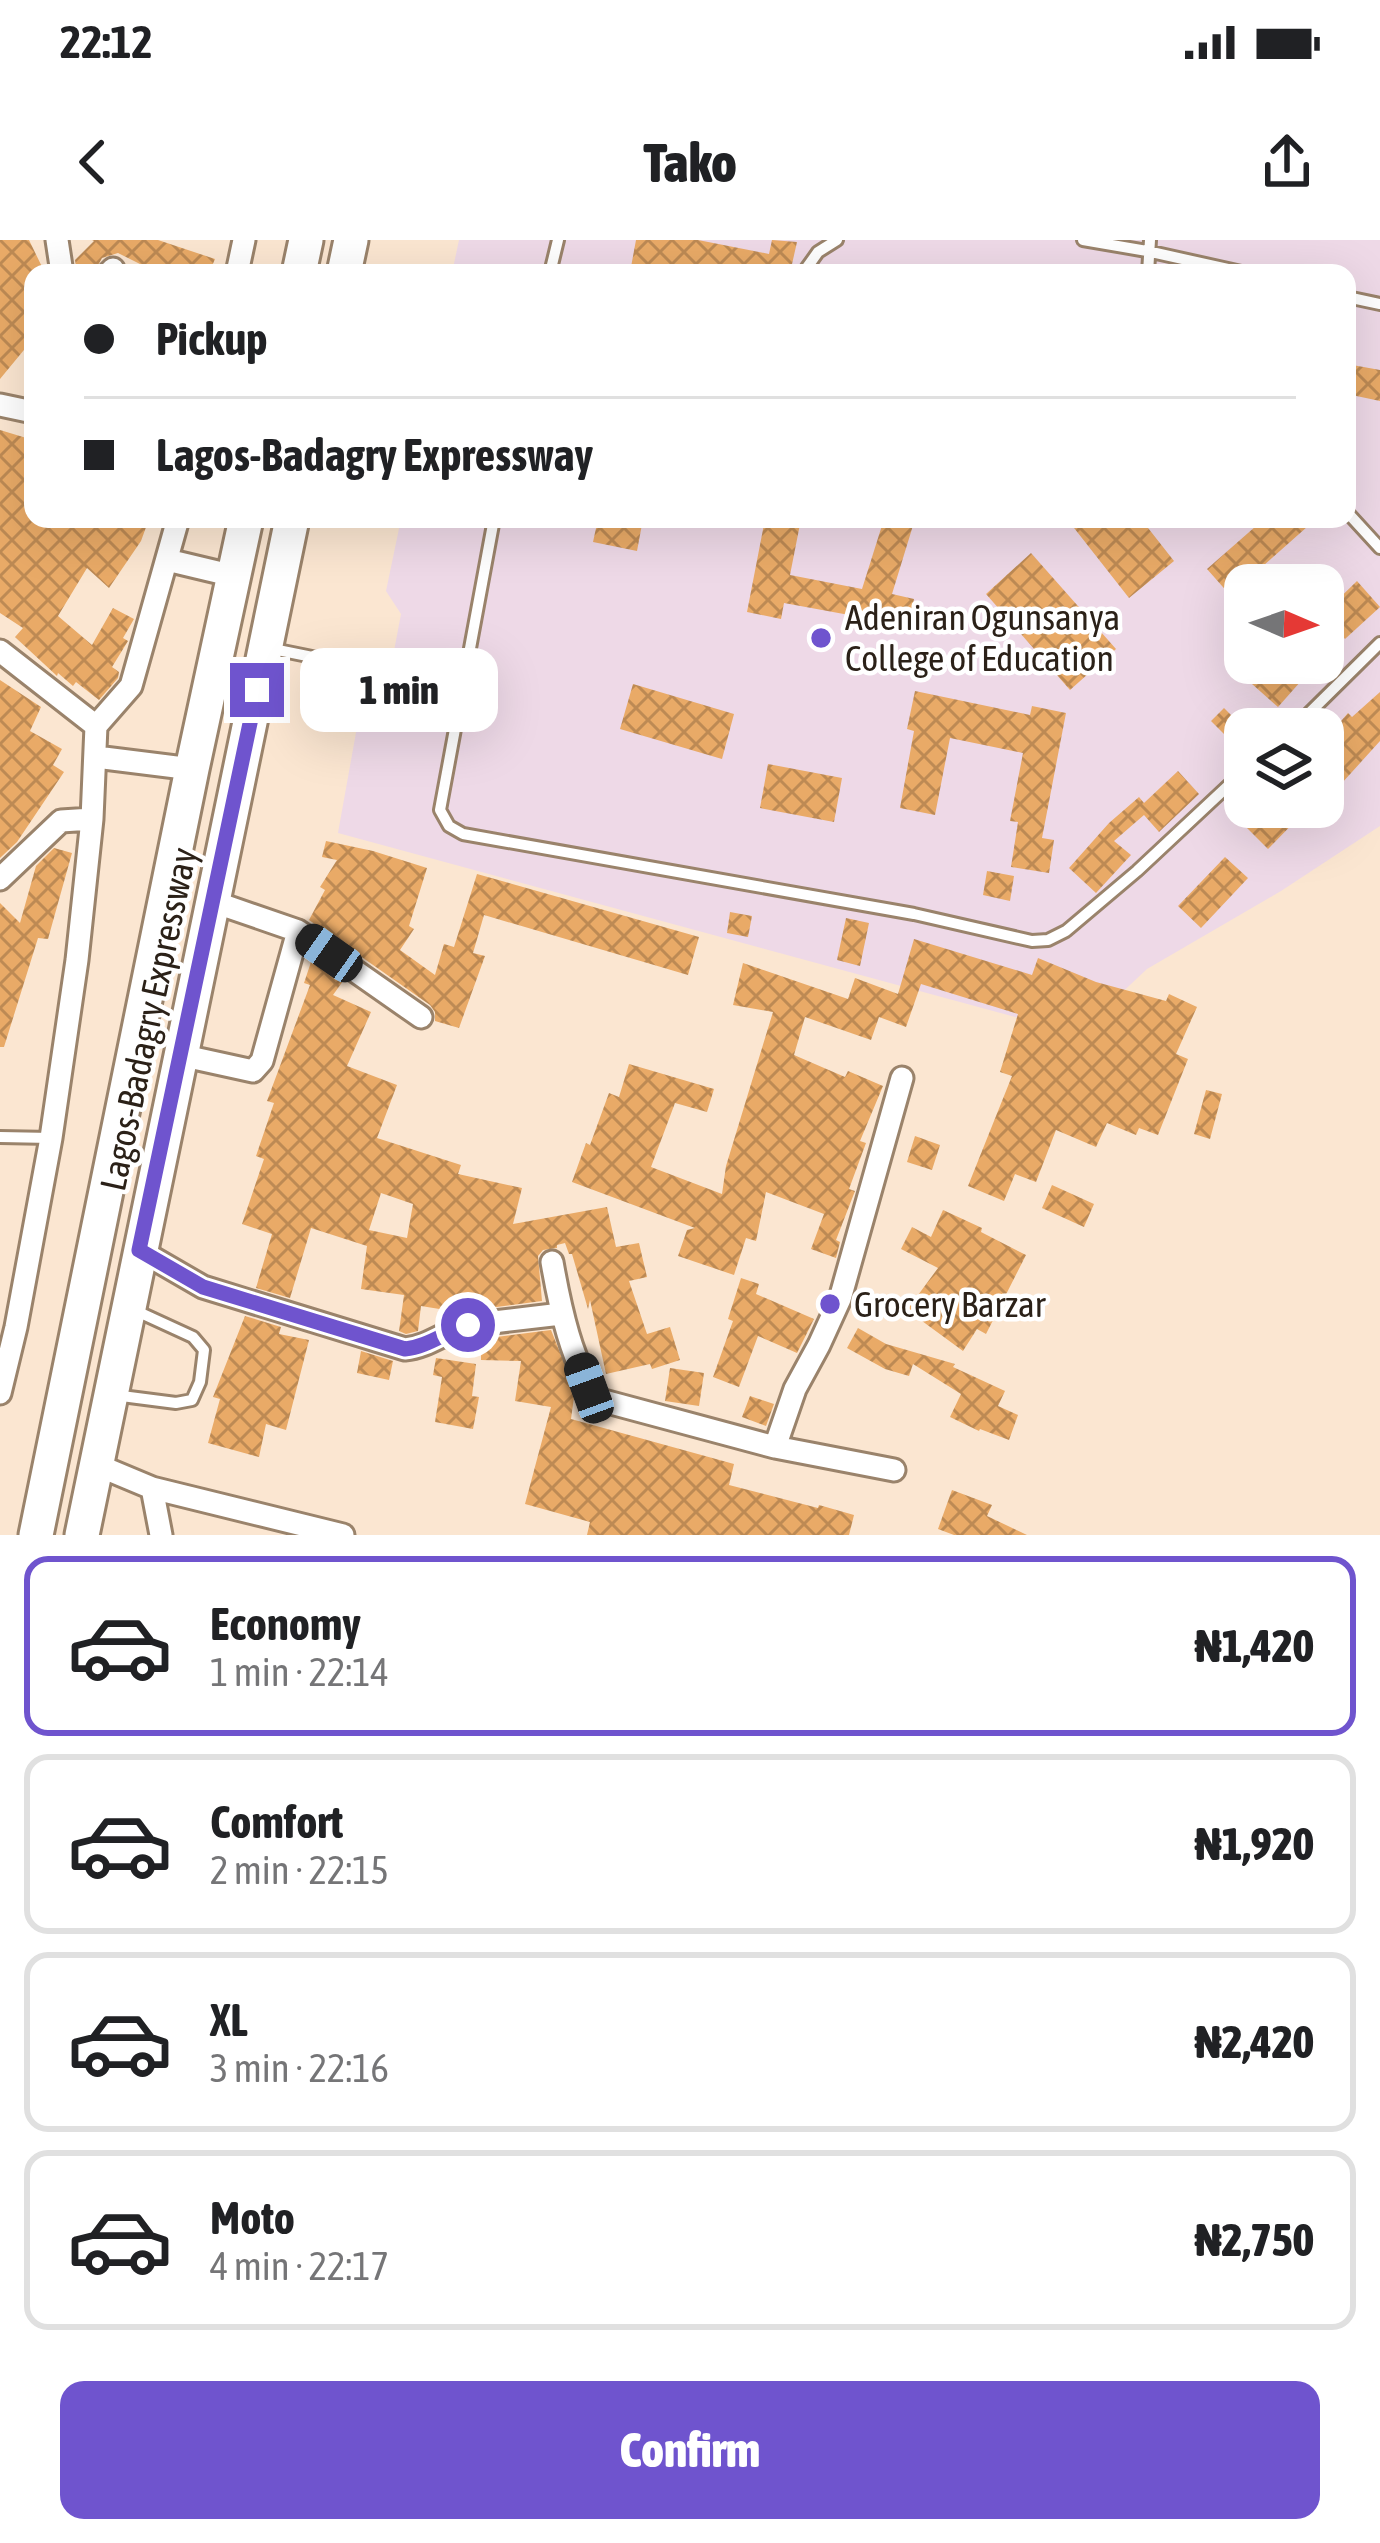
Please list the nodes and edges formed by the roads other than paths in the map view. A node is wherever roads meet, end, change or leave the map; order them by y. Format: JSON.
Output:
{"nodes":[{"id":1,"x":837,"y":240,"type":"edge"},
{"id":2,"x":1083,"y":240,"type":"edge"},
{"id":3,"x":1149,"y":245,"type":"edge"},
{"id":4,"x":809,"y":264,"type":"edge"},
{"id":5,"x":1215,"y":264,"type":"edge"},
{"id":6,"x":1356,"y":522,"type":"edge"},
{"id":7,"x":176,"y":528,"type":"edge"},
{"id":8,"x":244,"y":528,"type":"edge"},
{"id":9,"x":290,"y":528,"type":"edge"},
{"id":10,"x":492,"y":528,"type":"edge"},
{"id":11,"x":1380,"y":548,"type":"edge"},
{"id":12,"x":167,"y":560,"type":"junction"},
{"id":13,"x":234,"y":576,"type":"junction"},
{"id":14,"x":1380,"y":643,"type":"edge"},
{"id":15,"x":266,"y":648,"type":"junction"},
{"id":16,"x":0,"y":650,"type":"edge"},
{"id":17,"x":465,"y":688,"type":"junction"},
{"id":18,"x":1314,"y":708,"type":"edge"},
{"id":19,"x":96,"y":726,"type":"junction"},
{"id":20,"x":96,"y":757,"type":"junction"},
{"id":21,"x":192,"y":769,"type":"junction"},
{"id":22,"x":1224,"y":790,"type":"edge"},
{"id":23,"x":92,"y":819,"type":"junction"},
{"id":24,"x":0,"y":879,"type":"edge"},
{"id":25,"x":214,"y":902,"type":"junction"},
{"id":26,"x":298,"y":932,"type":"junction"},
{"id":27,"x":422,"y":1017,"type":"dead end"},
{"id":28,"x":180,"y":1055,"type":"junction"},
{"id":29,"x":902,"y":1078,"type":"dead end"},
{"id":30,"x":0,"y":1137,"type":"edge"},
{"id":31,"x":51,"y":1138,"type":"junction"},
{"id":32,"x":139,"y":1250,"type":"junction"},
{"id":33,"x":552,"y":1262,"type":"dead end"},
{"id":34,"x":129,"y":1308,"type":"junction"},
{"id":35,"x":561,"y":1314,"type":"junction"},
{"id":36,"x":0,"y":1393,"type":"edge"},
{"id":37,"x":112,"y":1395,"type":"junction"},
{"id":38,"x":775,"y":1447,"type":"junction"},
{"id":39,"x":98,"y":1466,"type":"junction"},
{"id":40,"x":894,"y":1470,"type":"dead end"},
{"id":41,"x":152,"y":1487,"type":"junction"},
{"id":42,"x":36,"y":1535,"type":"edge"},
{"id":43,"x":82,"y":1535,"type":"edge"},
{"id":44,"x":161,"y":1535,"type":"edge"},
{"id":45,"x":343,"y":1535,"type":"edge"}],
"edges":[{"from":1,"to":4,"type":"lane"},
{"from":2,"to":3,"type":"lane"},
{"from":3,"to":5,"type":"lane"},
{"from":6,"to":11,"type":"lane"},
{"from":7,"to":12,"type":"street"},
{"from":8,"to":13,"type":"highway","name":"Lagos-Badagry Expressway"},
{"from":9,"to":15,"type":"highway","name":"Lagos-Badagry Expressway"},
{"from":10,"to":17,"type":"lane"},
{"from":12,"to":13,"type":"street"},
{"from":12,"to":19,"type":"street"},
{"from":13,"to":21,"type":"highway","name":"Lagos-Badagry Expressway"},
{"from":14,"to":18,"type":"lane"},
{"from":15,"to":17,"type":"lane"},
{"from":15,"to":25,"type":"highway","name":"Lagos-Badagry Expressway"},
{"from":16,"to":19,"type":"street"},
{"from":17,"to":22,"type":"lane"},
{"from":19,"to":20,"type":"street"},
{"from":20,"to":21,"type":"street"},
{"from":20,"to":23,"type":"street"},
{"from":21,"to":42,"type":"highway","name":"Lagos-Badagry Expressway"},
{"from":23,"to":24,"type":"street"},
{"from":23,"to":31,"type":"street"},
{"from":25,"to":26,"type":"street"},
{"from":25,"to":28,"type":"highway","name":"Lagos-Badagry Expressway"},
{"from":26,"to":27,"type":"street"},
{"from":26,"to":28,"type":"street"},
{"from":28,"to":32,"type":"highway","name":"Lagos-Badagry Expressway"},
{"from":29,"to":38,"type":"street"},
{"from":30,"to":31,"type":"lane"},
{"from":31,"to":36,"type":"street"},
{"from":32,"to":34,"type":"highway","name":"Lagos-Badagry Expressway"},
{"from":32,"to":35,"type":"street"},
{"from":33,"to":35,"type":"street"},
{"from":34,"to":37,"type":"highway","name":"Lagos-Badagry Expressway"},
{"from":34,"to":37,"type":"lane"},
{"from":35,"to":38,"type":"street"},
{"from":37,"to":39,"type":"highway","name":"Lagos-Badagry Expressway"},
{"from":38,"to":40,"type":"street"},
{"from":39,"to":41,"type":"street"},
{"from":39,"to":43,"type":"highway","name":"Lagos-Badagry Expressway"},
{"from":41,"to":44,"type":"street"},
{"from":41,"to":45,"type":"street"}]}
